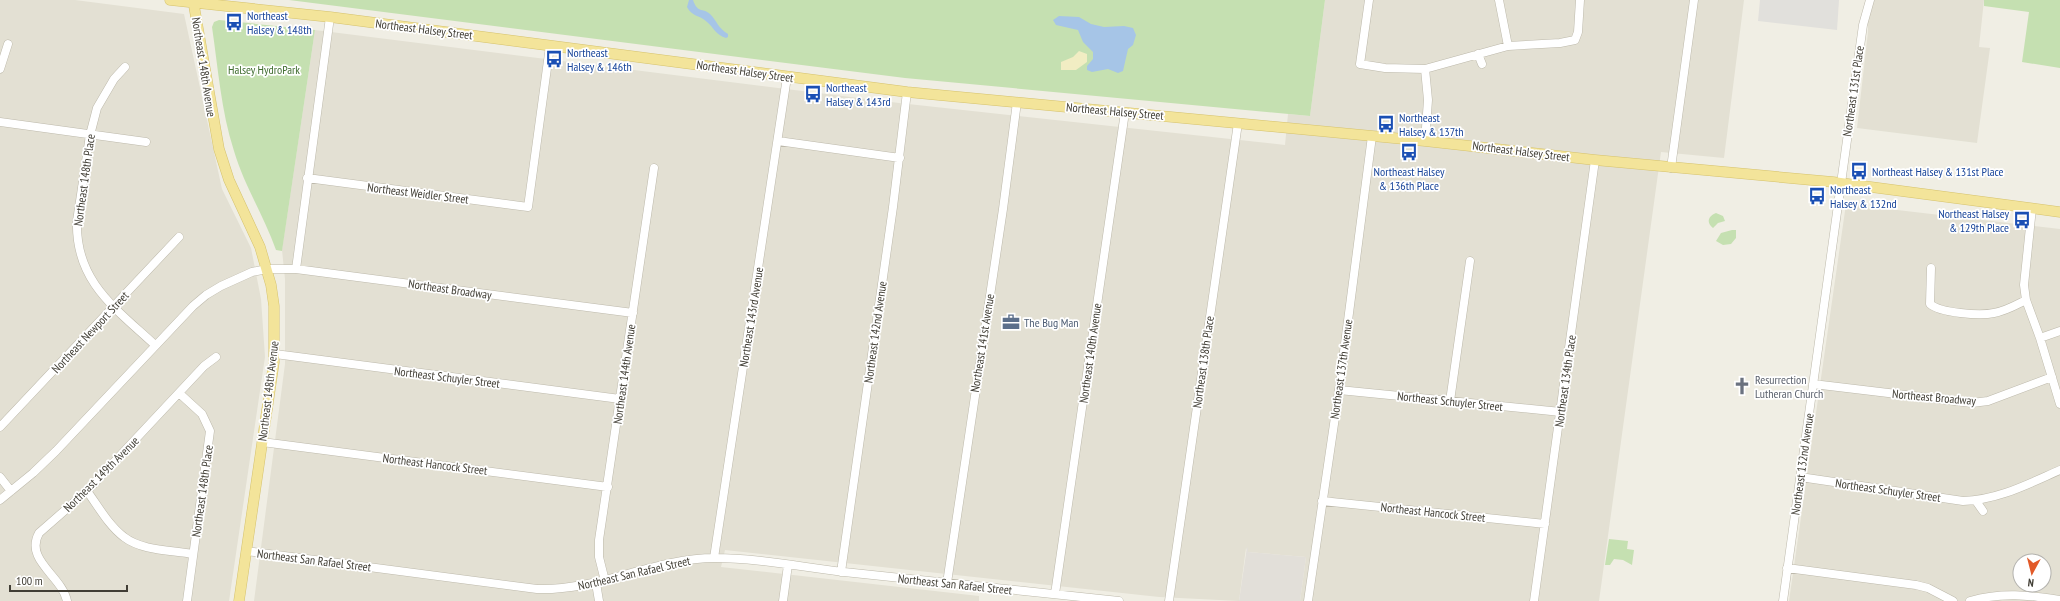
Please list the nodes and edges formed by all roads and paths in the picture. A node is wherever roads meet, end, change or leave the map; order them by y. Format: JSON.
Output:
{"nodes":[{"id":1,"x":170,"y":0,"type":"edge"},
{"id":2,"x":1369,"y":0,"type":"edge"},
{"id":3,"x":1499,"y":0,"type":"edge"},
{"id":4,"x":1580,"y":0,"type":"edge"},
{"id":5,"x":1694,"y":0,"type":"edge"},
{"id":6,"x":1870,"y":0,"type":"edge"},
{"id":7,"x":194,"y":1,"type":"edge"},
{"id":8,"x":330,"y":17,"type":"junction"},
{"id":9,"x":8,"y":44,"type":"dead end"},
{"id":10,"x":550,"y":46,"type":"junction"},
{"id":11,"x":1508,"y":46,"type":"junction"},
{"id":12,"x":1478,"y":54,"type":"junction"},
{"id":13,"x":1482,"y":64,"type":"dead end"},
{"id":14,"x":125,"y":67,"type":"dead end"},
{"id":15,"x":0,"y":69,"type":"edge"},
{"id":16,"x":1425,"y":69,"type":"junction"},
{"id":17,"x":787,"y":76,"type":"junction"},
{"id":18,"x":907,"y":92,"type":"junction"},
{"id":19,"x":1017,"y":102,"type":"junction"},
{"id":20,"x":1125,"y":112,"type":"junction"},
{"id":21,"x":0,"y":122,"type":"edge"},
{"id":22,"x":1238,"y":123,"type":"junction"},
{"id":23,"x":90,"y":134,"type":"junction"},
{"id":24,"x":1372,"y":136,"type":"junction"},
{"id":25,"x":778,"y":141,"type":"junction"},
{"id":26,"x":1425,"y":141,"type":"junction"},
{"id":27,"x":146,"y":142,"type":"dead end"},
{"id":28,"x":900,"y":158,"type":"junction"},
{"id":29,"x":1595,"y":160,"type":"junction"},
{"id":30,"x":654,"y":168,"type":"dead end"},
{"id":31,"x":1671,"y":168,"type":"junction"},
{"id":32,"x":307,"y":178,"type":"junction"},
{"id":33,"x":1840,"y":184,"type":"junction"},
{"id":34,"x":2032,"y":208,"type":"junction"},
{"id":35,"x":2060,"y":212,"type":"edge"},
{"id":36,"x":179,"y":237,"type":"dead end"},
{"id":37,"x":1470,"y":261,"type":"dead end"},
{"id":38,"x":1931,"y":268,"type":"dead end"},
{"id":39,"x":267,"y":269,"type":"junction"},
{"id":40,"x":296,"y":269,"type":"junction"},
{"id":41,"x":2026,"y":300,"type":"junction"},
{"id":42,"x":114,"y":306,"type":"junction"},
{"id":43,"x":633,"y":313,"type":"junction"},
{"id":44,"x":2060,"y":331,"type":"edge"},
{"id":45,"x":2040,"y":338,"type":"junction"},
{"id":46,"x":156,"y":345,"type":"junction"},
{"id":47,"x":275,"y":354,"type":"junction"},
{"id":48,"x":216,"y":358,"type":"dead end"},
{"id":49,"x":2052,"y":377,"type":"junction"},
{"id":50,"x":1813,"y":384,"type":"junction"},
{"id":51,"x":1339,"y":390,"type":"junction"},
{"id":52,"x":179,"y":393,"type":"junction"},
{"id":53,"x":620,"y":399,"type":"junction"},
{"id":54,"x":1450,"y":401,"type":"junction"},
{"id":55,"x":2060,"y":404,"type":"edge"},
{"id":56,"x":1561,"y":412,"type":"junction"},
{"id":57,"x":0,"y":427,"type":"edge"},
{"id":58,"x":262,"y":442,"type":"junction"},
{"id":59,"x":2060,"y":470,"type":"edge"},
{"id":60,"x":0,"y":477,"type":"edge"},
{"id":61,"x":1800,"y":477,"type":"junction"},
{"id":62,"x":608,"y":487,"type":"junction"},
{"id":63,"x":11,"y":491,"type":"junction"},
{"id":64,"x":87,"y":491,"type":"junction"},
{"id":65,"x":0,"y":500,"type":"edge"},
{"id":66,"x":1322,"y":501,"type":"junction"},
{"id":67,"x":1976,"y":501,"type":"junction"},
{"id":68,"x":1983,"y":511,"type":"dead end"},
{"id":69,"x":1545,"y":524,"type":"junction"},
{"id":70,"x":246,"y":551,"type":"junction"},
{"id":71,"x":193,"y":554,"type":"junction"},
{"id":72,"x":714,"y":558,"type":"junction"},
{"id":73,"x":788,"y":565,"type":"junction"},
{"id":74,"x":1787,"y":568,"type":"junction"},
{"id":75,"x":841,"y":572,"type":"junction"},
{"id":76,"x":606,"y":580,"type":"junction"},
{"id":77,"x":596,"y":583,"type":"junction"},
{"id":78,"x":947,"y":583,"type":"junction"},
{"id":79,"x":1055,"y":594,"type":"junction"},
{"id":80,"x":1067,"y":598,"type":"edge"},
{"id":81,"x":2060,"y":600,"type":"edge"},
{"id":82,"x":67,"y":601,"type":"edge"},
{"id":83,"x":187,"y":601,"type":"edge"},
{"id":84,"x":239,"y":601,"type":"edge"},
{"id":85,"x":599,"y":601,"type":"edge"},
{"id":86,"x":783,"y":601,"type":"edge"},
{"id":87,"x":1119,"y":601,"type":"edge"},
{"id":88,"x":1169,"y":601,"type":"edge"},
{"id":89,"x":1308,"y":601,"type":"edge"},
{"id":90,"x":1534,"y":601,"type":"edge"},
{"id":91,"x":1783,"y":601,"type":"edge"},
{"id":92,"x":1953,"y":601,"type":"edge"},
{"id":93,"x":1970,"y":601,"type":"edge"}],
"edges":[{"from":1,"to":7,"type":"main road","name":"Northeast Halsey Street"},
{"from":2,"to":16,"type":"street"},
{"from":3,"to":11,"type":"street"},
{"from":4,"to":11,"type":"street"},
{"from":5,"to":31,"type":"street"},
{"from":6,"to":33,"type":"street","name":"Northeast 131st Place"},
{"from":7,"to":8,"type":"main road","name":"Northeast Halsey Street"},
{"from":7,"to":39,"type":"main road","name":"Northeast 148th Avenue"},
{"from":8,"to":10,"type":"main road","name":"Northeast Halsey Street"},
{"from":8,"to":32,"type":"street"},
{"from":9,"to":15,"type":"street"},
{"from":10,"to":17,"type":"main road","name":"Northeast Halsey Street"},
{"from":10,"to":32,"type":"street","name":"Northeast Weidler Street"},
{"from":11,"to":12,"type":"street"},
{"from":12,"to":13,"type":"street"},
{"from":12,"to":16,"type":"street"},
{"from":14,"to":23,"type":"street","name":"Northeast 148th Place"},
{"from":16,"to":26,"type":"street"},
{"from":17,"to":18,"type":"main road","name":"Northeast Halsey Street"},
{"from":17,"to":25,"type":"street","name":"Northeast 143rd Avenue"},
{"from":18,"to":19,"type":"main road","name":"Northeast Halsey Street"},
{"from":18,"to":28,"type":"street","name":"Northeast 142nd Avenue"},
{"from":19,"to":20,"type":"main road","name":"Northeast Halsey Street"},
{"from":19,"to":78,"type":"street","name":"Northeast 141st Avenue"},
{"from":20,"to":22,"type":"main road","name":"Northeast Halsey Street"},
{"from":20,"to":79,"type":"street","name":"Northeast 140th Avenue"},
{"from":21,"to":23,"type":"street"},
{"from":22,"to":24,"type":"main road","name":"Northeast Halsey Street"},
{"from":22,"to":88,"type":"street","name":"Northeast 138th Place"},
{"from":23,"to":27,"type":"street"},
{"from":23,"to":42,"type":"street","name":"Northeast 148th Place"},
{"from":24,"to":26,"type":"main road","name":"Northeast Halsey Street"},
{"from":24,"to":51,"type":"street","name":"Northeast 137th Avenue"},
{"from":25,"to":28,"type":"street"},
{"from":25,"to":72,"type":"street","name":"Northeast 143rd Avenue"},
{"from":26,"to":29,"type":"main road","name":"Northeast Halsey Street"},
{"from":28,"to":75,"type":"street","name":"Northeast 142nd Avenue"},
{"from":29,"to":31,"type":"main road","name":"Northeast Halsey Street"},
{"from":29,"to":56,"type":"street","name":"Northeast 134th Place"},
{"from":30,"to":43,"type":"street","name":"Northeast 144th Avenue"},
{"from":31,"to":33,"type":"main road","name":"Northeast Halsey Street"},
{"from":32,"to":40,"type":"street"},
{"from":33,"to":34,"type":"main road","name":"Northeast Halsey Street"},
{"from":33,"to":50,"type":"street","name":"Northeast 132nd Avenue"},
{"from":34,"to":35,"type":"main road","name":"Northeast Halsey Street"},
{"from":34,"to":41,"type":"street"},
{"from":36,"to":42,"type":"street","name":"Northeast Newport Street"},
{"from":37,"to":54,"type":"street"},
{"from":38,"to":41,"type":"street"},
{"from":39,"to":40,"type":"street","name":"Northeast Broadway"},
{"from":39,"to":46,"type":"street"},
{"from":39,"to":47,"type":"main road","name":"Northeast 148th Avenue"},
{"from":40,"to":43,"type":"street","name":"Northeast Broadway"},
{"from":41,"to":45,"type":"street"},
{"from":42,"to":46,"type":"street","name":"Northeast 148th Place"},
{"from":42,"to":57,"type":"street","name":"Northeast Newport Street"},
{"from":43,"to":53,"type":"street","name":"Northeast 144th Avenue"},
{"from":44,"to":45,"type":"street"},
{"from":45,"to":49,"type":"street"},
{"from":46,"to":63,"type":"street"},
{"from":47,"to":53,"type":"street","name":"Northeast Schuyler Street"},
{"from":47,"to":58,"type":"main road","name":"Northeast 148th Avenue"},
{"from":48,"to":52,"type":"street","name":"Northeast 149th Avenue"},
{"from":49,"to":50,"type":"street","name":"Northeast Broadway"},
{"from":49,"to":55,"type":"street"},
{"from":50,"to":61,"type":"street","name":"Northeast 132nd Avenue"},
{"from":51,"to":54,"type":"street","name":"Northeast Schuyler Street"},
{"from":51,"to":66,"type":"street","name":"Northeast 137th Avenue"},
{"from":52,"to":64,"type":"street","name":"Northeast 149th Avenue"},
{"from":52,"to":71,"type":"street","name":"Northeast 148th Place"},
{"from":53,"to":62,"type":"street","name":"Northeast 144th Avenue"},
{"from":54,"to":56,"type":"street","name":"Northeast Schuyler Street"},
{"from":56,"to":69,"type":"street","name":"Northeast 134th Place"},
{"from":58,"to":62,"type":"street","name":"Northeast Hancock Street"},
{"from":58,"to":70,"type":"main road","name":"Northeast 148th Avenue"},
{"from":59,"to":67,"type":"street","name":"Northeast Schuyler Street"},
{"from":60,"to":63,"type":"street"},
{"from":61,"to":67,"type":"street","name":"Northeast Schuyler Street"},
{"from":61,"to":74,"type":"street","name":"Northeast 132nd Avenue"},
{"from":62,"to":76,"type":"street","name":"Northeast 144th Avenue"},
{"from":63,"to":65,"type":"street"},
{"from":64,"to":71,"type":"street"},
{"from":64,"to":82,"type":"street","name":"Northeast 149th Avenue"},
{"from":66,"to":69,"type":"street","name":"Northeast Hancock Street"},
{"from":66,"to":89,"type":"street","name":"Northeast 137th Avenue"},
{"from":67,"to":68,"type":"street"},
{"from":69,"to":90,"type":"street","name":"Northeast 134th Place"},
{"from":70,"to":77,"type":"street","name":"Northeast San Rafael Street"},
{"from":70,"to":84,"type":"main road","name":"Northeast 148th Avenue"},
{"from":71,"to":83,"type":"street","name":"Northeast 148th Place"},
{"from":72,"to":73,"type":"street","name":"Northeast San Rafael Street"},
{"from":72,"to":76,"type":"street","name":"Northeast San Rafael Street"},
{"from":73,"to":75,"type":"street","name":"Northeast San Rafael Street"},
{"from":73,"to":86,"type":"street"},
{"from":74,"to":91,"type":"street","name":"Northeast 132nd Avenue"},
{"from":74,"to":92,"type":"street"},
{"from":75,"to":78,"type":"street","name":"Northeast San Rafael Street"},
{"from":76,"to":77,"type":"street","name":"Northeast San Rafael Street"},
{"from":77,"to":85,"type":"street"},
{"from":78,"to":79,"type":"street","name":"Northeast San Rafael Street"},
{"from":79,"to":80,"type":"street","name":"Northeast San Rafael Street"},
{"from":80,"to":87,"type":"street","name":"Northeast San Rafael Street"},
{"from":81,"to":93,"type":"street"}]}
